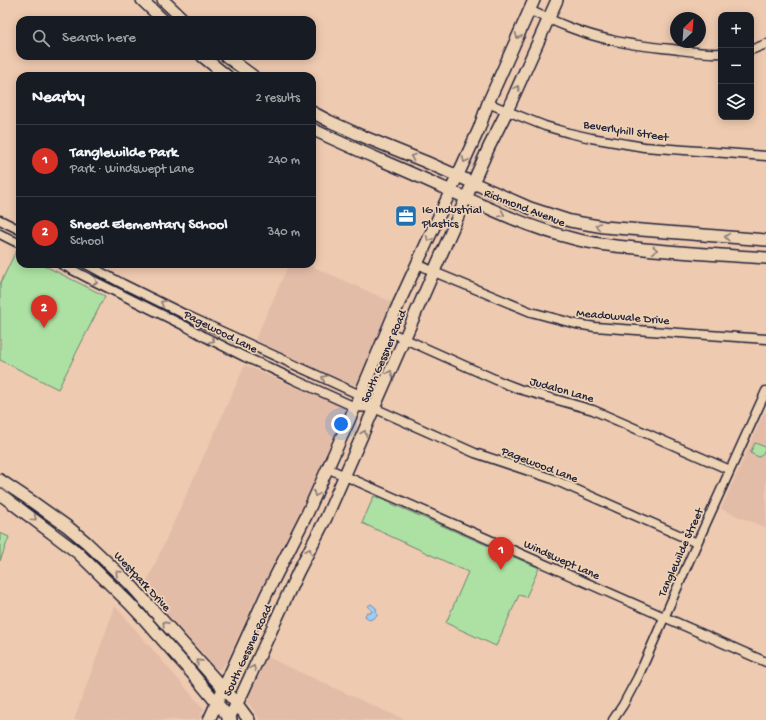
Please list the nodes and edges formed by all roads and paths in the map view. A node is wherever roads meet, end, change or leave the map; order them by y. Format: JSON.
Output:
{"nodes":[{"id":1,"x":142,"y":0,"type":"edge"},
{"id":2,"x":163,"y":0,"type":"edge"},
{"id":3,"x":557,"y":0,"type":"edge"},
{"id":4,"x":532,"y":5,"type":"edge"},
{"id":5,"x":174,"y":10,"type":"junction"},
{"id":6,"x":159,"y":16,"type":"edge"},
{"id":7,"x":170,"y":16,"type":"edge"},
{"id":8,"x":180,"y":16,"type":"edge"},
{"id":9,"x":548,"y":19,"type":"junction"},
{"id":10,"x":766,"y":44,"type":"edge"},
{"id":11,"x":754,"y":49,"type":"edge"},
{"id":12,"x":718,"y":53,"type":"edge"},
{"id":13,"x":207,"y":60,"type":"edge"},
{"id":14,"x":231,"y":60,"type":"edge"},
{"id":15,"x":222,"y":72,"type":"edge"},
{"id":16,"x":248,"y":72,"type":"edge"},
{"id":17,"x":488,"y":103,"type":"junction"},
{"id":18,"x":507,"y":111,"type":"junction"},
{"id":19,"x":316,"y":114,"type":"edge"},
{"id":20,"x":316,"y":131,"type":"edge"},
{"id":21,"x":362,"y":136,"type":"junction"},
{"id":22,"x":351,"y":148,"type":"junction"},
{"id":23,"x":766,"y":156,"type":"edge"},
{"id":24,"x":458,"y":176,"type":"junction"},
{"id":25,"x":474,"y":183,"type":"junction"},
{"id":26,"x":451,"y":191,"type":"junction"},
{"id":27,"x":466,"y":198,"type":"junction"},
{"id":28,"x":0,"y":220,"type":"edge"},
{"id":29,"x":16,"y":228,"type":"edge"},
{"id":30,"x":628,"y":229,"type":"junction"},
{"id":31,"x":0,"y":234,"type":"edge"},
{"id":32,"x":766,"y":240,"type":"edge"},
{"id":33,"x":16,"y":242,"type":"edge"},
{"id":34,"x":626,"y":247,"type":"junction"},
{"id":35,"x":766,"y":258,"type":"edge"},
{"id":36,"x":418,"y":264,"type":"junction"},
{"id":37,"x":68,"y":268,"type":"edge"},
{"id":38,"x":93,"y":268,"type":"edge"},
{"id":39,"x":434,"y":272,"type":"junction"},
{"id":40,"x":387,"y":332,"type":"junction"},
{"id":41,"x":404,"y":339,"type":"junction"},
{"id":42,"x":766,"y":339,"type":"edge"},
{"id":43,"x":766,"y":391,"type":"edge"},
{"id":44,"x":360,"y":395,"type":"junction"},
{"id":45,"x":764,"y":402,"type":"edge"},
{"id":46,"x":354,"y":407,"type":"junction"},
{"id":47,"x":374,"y":408,"type":"junction"},
{"id":48,"x":327,"y":468,"type":"junction"},
{"id":49,"x":730,"y":470,"type":"junction"},
{"id":50,"x":345,"y":476,"type":"junction"},
{"id":51,"x":0,"y":480,"type":"edge"},
{"id":52,"x":0,"y":494,"type":"edge"},
{"id":53,"x":86,"y":542,"type":"junction"},
{"id":54,"x":697,"y":544,"type":"junction"},
{"id":55,"x":78,"y":552,"type":"junction"},
{"id":56,"x":282,"y":564,"type":"junction"},
{"id":57,"x":298,"y":572,"type":"junction"},
{"id":58,"x":154,"y":612,"type":"junction"},
{"id":59,"x":664,"y":617,"type":"junction"},
{"id":60,"x":145,"y":620,"type":"junction"},
{"id":61,"x":766,"y":662,"type":"edge"},
{"id":62,"x":223,"y":689,"type":"junction"},
{"id":63,"x":217,"y":703,"type":"junction"},
{"id":64,"x":237,"y":704,"type":"junction"},
{"id":65,"x":229,"y":719,"type":"edge"},
{"id":66,"x":209,"y":720,"type":"edge"},
{"id":67,"x":249,"y":720,"type":"edge"},
{"id":68,"x":613,"y":720,"type":"edge"}],
"edges":[{"from":1,"to":6,"type":"main road"},
{"from":2,"to":5,"type":"main road"},
{"from":3,"to":9,"type":"main road","name":"South Gessner Road"},
{"from":4,"to":9,"type":"street"},
{"from":4,"to":17,"type":"main road","name":"South Gessner Road","one_way":true},
{"from":5,"to":7,"type":"main road"},
{"from":5,"to":8,"type":"main road"},
{"from":9,"to":12,"type":"street"},
{"from":18,"to":9,"type":"main road","name":"South Gessner Road","one_way":true},
{"from":10,"to":11,"type":"street"},
{"from":13,"to":15,"type":"main road"},
{"from":14,"to":16,"type":"main road"},
{"from":17,"to":18,"type":"street","name":"Beverlyhill Street"},
{"from":17,"to":24,"type":"main road","name":"South Gessner Road","one_way":true},
{"from":18,"to":23,"type":"street","name":"Beverlyhill Street"},
{"from":18,"to":25,"type":"main road","name":"South Gessner Road"},
{"from":19,"to":21,"type":"main road","name":"Richmond Avenue"},
{"from":20,"to":22,"type":"main road","name":"Richmond Avenue"},
{"from":21,"to":22,"type":"main road"},
{"from":24,"to":21,"type":"main road","name":"Richmond Avenue","one_way":true},
{"from":22,"to":26,"type":"main road","name":"Richmond Avenue"},
{"from":24,"to":25,"type":"main road","name":"Richmond Avenue"},
{"from":24,"to":26,"type":"main road","name":"South Gessner Road"},
{"from":25,"to":27,"type":"main road","name":"South Gessner Road"},
{"from":30,"to":25,"type":"main road","name":"Richmond Avenue","one_way":true},
{"from":26,"to":27,"type":"main road","name":"Richmond Avenue"},
{"from":26,"to":36,"type":"main road","name":"South Gessner Road","one_way":true},
{"from":27,"to":34,"type":"main road","name":"Richmond Avenue","one_way":true},
{"from":27,"to":39,"type":"main road","name":"South Gessner Road"},
{"from":28,"to":29,"type":"street"},
{"from":32,"to":30,"type":"main road","name":"Richmond Avenue","one_way":true},
{"from":30,"to":34,"type":"main road"},
{"from":31,"to":33,"type":"street"},
{"from":34,"to":35,"type":"main road","name":"Richmond Avenue","one_way":true},
{"from":36,"to":39,"type":"street","name":"Meadowvale Drive"},
{"from":36,"to":40,"type":"main road","name":"South Gessner Road"},
{"from":37,"to":46,"type":"street","name":"Pagewood Lane","one_way":true},
{"from":44,"to":38,"type":"street","name":"Pagewood Lane","one_way":true},
{"from":39,"to":41,"type":"main road","name":"South Gessner Road"},
{"from":39,"to":42,"type":"street","name":"Meadowvale Drive"},
{"from":40,"to":41,"type":"street","name":"Judalon Lane"},
{"from":40,"to":44,"type":"main road","name":"South Gessner Road"},
{"from":47,"to":41,"type":"main road","name":"South Gessner Road","one_way":true},
{"from":41,"to":49,"type":"street","name":"Judalon Lane"},
{"from":43,"to":45,"type":"street","name":"Tanglewilde Street"},
{"from":44,"to":46,"type":"main road","name":"South Gessner Road"},
{"from":44,"to":47,"type":"street","name":"Pagewood Lane"},
{"from":45,"to":49,"type":"street","name":"Tanglewilde Street"},
{"from":46,"to":47,"type":"street","name":"Pagewood Lane"},
{"from":46,"to":48,"type":"main road","name":"South Gessner Road"},
{"from":50,"to":47,"type":"main road","name":"South Gessner Road","one_way":true},
{"from":47,"to":54,"type":"street","name":"Pagewood Lane"},
{"from":48,"to":50,"type":"street","name":"Windswept Lane"},
{"from":48,"to":56,"type":"main road","name":"South Gessner Road","one_way":true},
{"from":49,"to":54,"type":"street","name":"Tanglewilde Street"},
{"from":57,"to":50,"type":"main road","name":"South Gessner Road","one_way":true},
{"from":50,"to":59,"type":"street","name":"Windswept Lane"},
{"from":51,"to":53,"type":"main road","name":"Westpark Drive"},
{"from":52,"to":55,"type":"main road","name":"Westpark Drive","one_way":true},
{"from":53,"to":55,"type":"main road"},
{"from":58,"to":53,"type":"main road","name":"Westpark Drive","one_way":true},
{"from":54,"to":59,"type":"street","name":"Tanglewilde Street"},
{"from":55,"to":60,"type":"main road","name":"Westpark Drive"},
{"from":56,"to":57,"type":"main road"},
{"from":56,"to":62,"type":"main road","name":"South Gessner Road"},
{"from":64,"to":57,"type":"main road","name":"South Gessner Road","one_way":true},
{"from":58,"to":60,"type":"main road"},
{"from":62,"to":58,"type":"main road","name":"Westpark Drive","one_way":true},
{"from":59,"to":61,"type":"street","name":"Windswept Lane"},
{"from":59,"to":68,"type":"street","name":"Tanglewilde Street"},
{"from":60,"to":63,"type":"main road","name":"Westpark Drive"},
{"from":62,"to":63,"type":"main road","name":"South Gessner Road"},
{"from":62,"to":64,"type":"main road","name":"Westpark Drive"},
{"from":63,"to":65,"type":"main road","name":"Westpark Drive"},
{"from":63,"to":66,"type":"main road","name":"South Gessner Road"},
{"from":64,"to":65,"type":"main road","name":"South Gessner Road"},
{"from":64,"to":67,"type":"main road","name":"Westpark Drive"}]}
